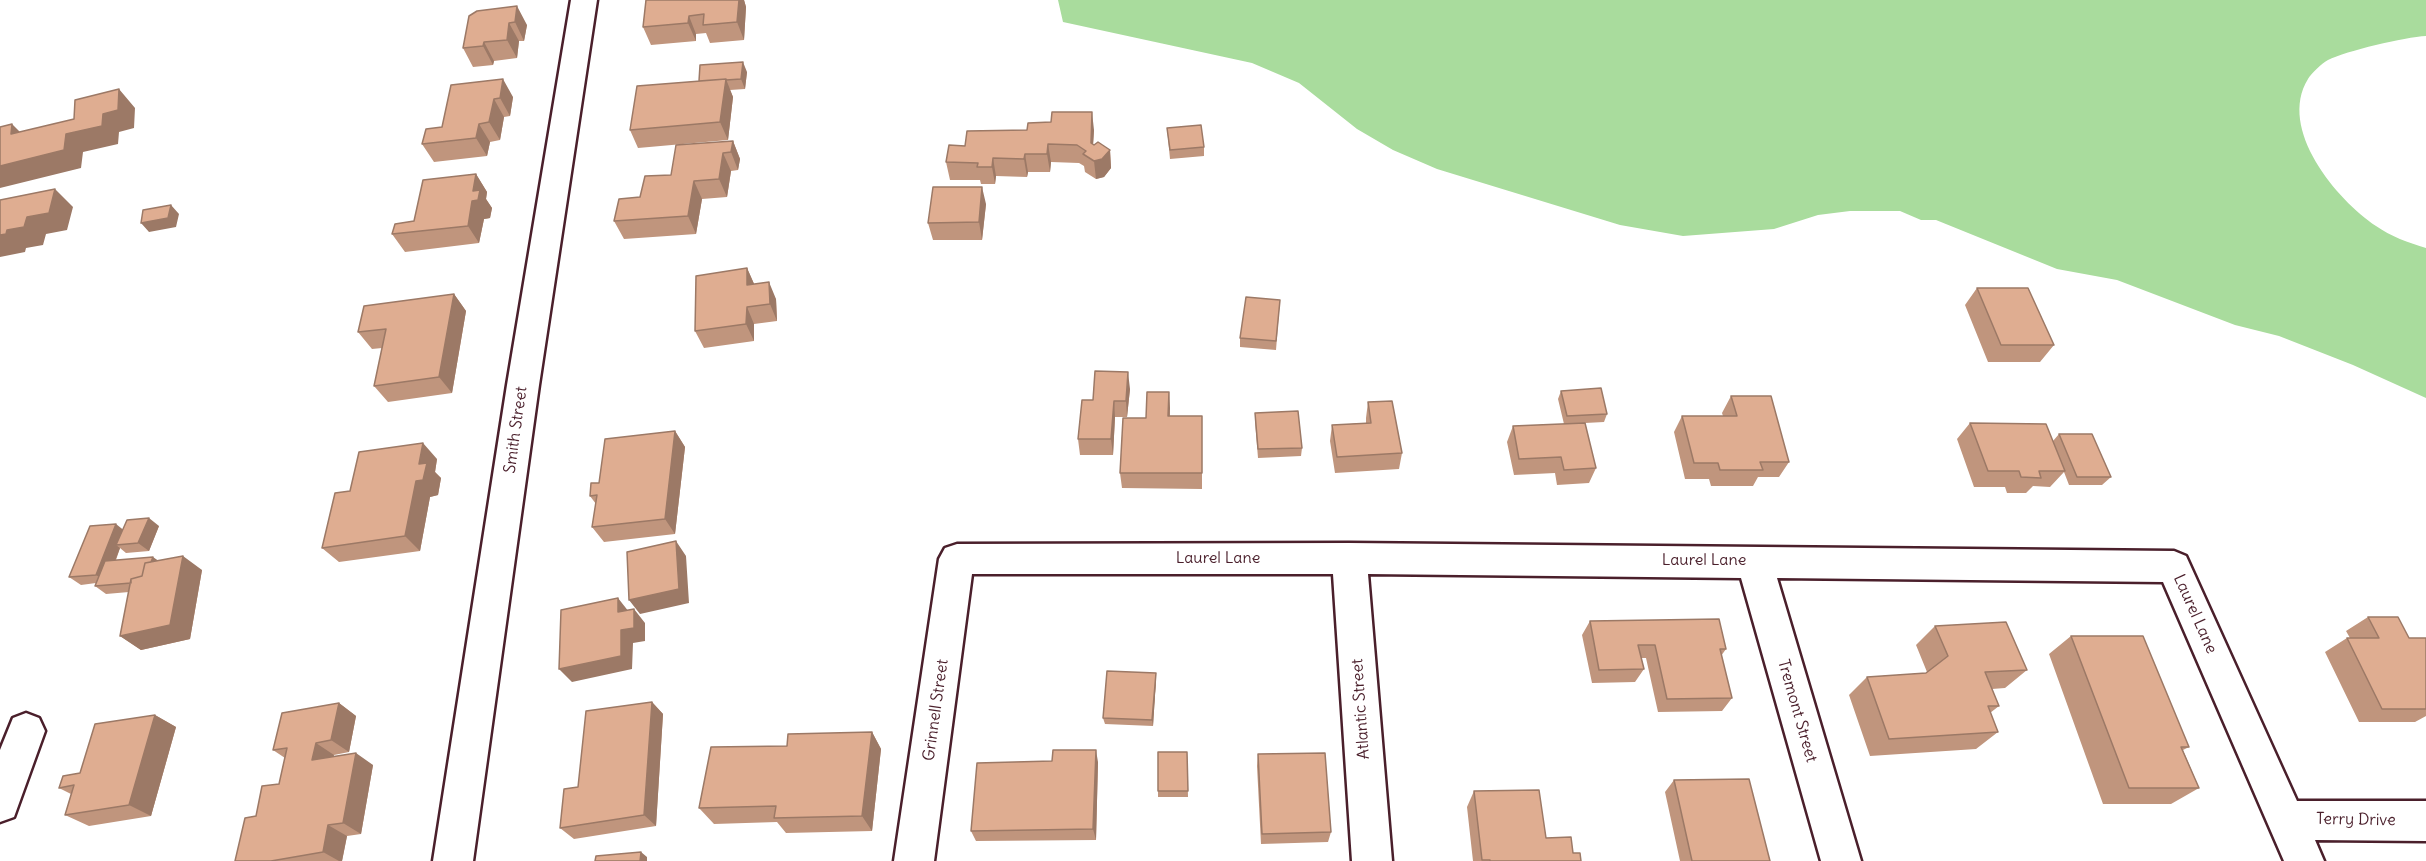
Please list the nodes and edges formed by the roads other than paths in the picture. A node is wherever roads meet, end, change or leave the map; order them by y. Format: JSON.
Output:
{"nodes":[{"id":1,"x":584,"y":0,"type":"edge"},
{"id":2,"x":1349,"y":558,"type":"junction"},
{"id":3,"x":957,"y":559,"type":"joint"},
{"id":4,"x":1754,"y":561,"type":"junction"},
{"id":5,"x":26,"y":731,"type":"dead end"},
{"id":6,"x":0,"y":803,"type":"edge"},
{"id":7,"x":2286,"y":820,"type":"junction"},
{"id":8,"x":2426,"y":821,"type":"edge"},
{"id":9,"x":453,"y":861,"type":"edge"},
{"id":10,"x":914,"y":861,"type":"edge"},
{"id":11,"x":1372,"y":861,"type":"edge"},
{"id":12,"x":1841,"y":861,"type":"edge"},
{"id":13,"x":2304,"y":861,"type":"edge"}],
"edges":[{"from":1,"to":9,"type":"street","name":"Smith Street"},
{"from":2,"to":3,"type":"street","name":"Laurel Lane"},
{"from":2,"to":4,"type":"street","name":"Laurel Lane"},
{"from":2,"to":11,"type":"street","name":"Atlantic Street"},
{"from":3,"to":10,"type":"street","name":"Grinnell Street"},
{"from":4,"to":7,"type":"street","name":"Laurel Lane"},
{"from":4,"to":12,"type":"street","name":"Tremont Street"},
{"from":5,"to":6,"type":"street"},
{"from":7,"to":8,"type":"street","name":"Terry Drive"},
{"from":7,"to":13,"type":"street"}]}
